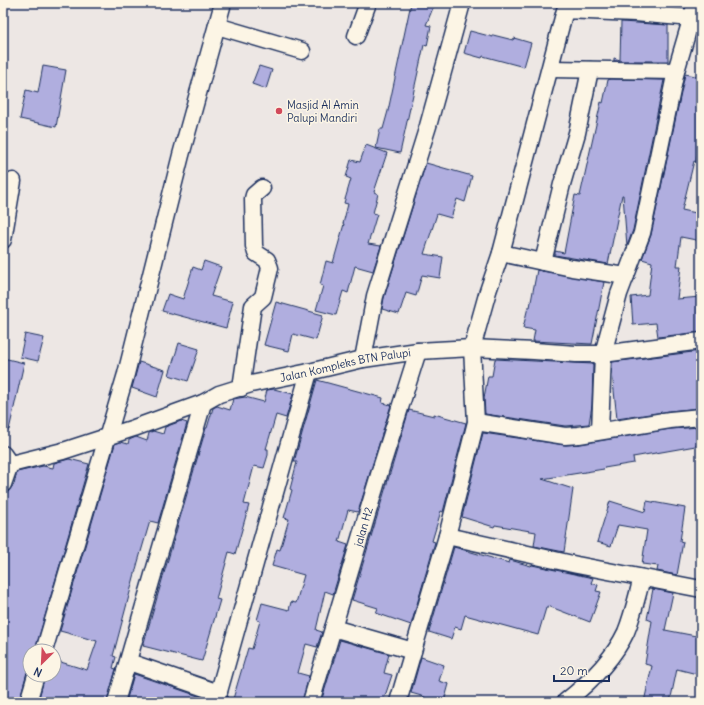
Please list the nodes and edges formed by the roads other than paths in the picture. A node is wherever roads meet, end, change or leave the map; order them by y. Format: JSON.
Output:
{"nodes":[{"id":1,"x":223,"y":3,"type":"edge"},
{"id":2,"x":368,"y":3,"type":"edge"},
{"id":3,"x":462,"y":3,"type":"edge"},
{"id":4,"x":694,"y":10,"type":"edge"},
{"id":5,"x":217,"y":26,"type":"junction"},
{"id":6,"x":356,"y":36,"type":"dead end"},
{"id":7,"x":302,"y":51,"type":"dead end"},
{"id":8,"x":550,"y":69,"type":"junction"},
{"id":9,"x":590,"y":70,"type":"junction"},
{"id":10,"x":676,"y":71,"type":"junction"},
{"id":11,"x":13,"y":181,"type":"dead end"},
{"id":12,"x":262,"y":188,"type":"dead end"},
{"id":13,"x":3,"y":240,"type":"edge"},
{"id":14,"x":501,"y":253,"type":"junction"},
{"id":15,"x":543,"y":262,"type":"junction"},
{"id":16,"x":626,"y":276,"type":"junction"},
{"id":17,"x":701,"y":341,"type":"edge"},
{"id":18,"x":472,"y":348,"type":"junction"},
{"id":19,"x":418,"y":351,"type":"junction"},
{"id":20,"x":603,"y":354,"type":"junction"},
{"id":21,"x":363,"y":359,"type":"junction"},
{"id":22,"x":309,"y":372,"type":"junction"},
{"id":23,"x":240,"y":388,"type":"junction"},
{"id":24,"x":203,"y":403,"type":"junction"},
{"id":25,"x":701,"y":417,"type":"edge"},
{"id":26,"x":476,"y":422,"type":"junction"},
{"id":27,"x":600,"y":431,"type":"junction"},
{"id":28,"x":108,"y":436,"type":"junction"},
{"id":29,"x":5,"y":462,"type":"edge"},
{"id":30,"x":3,"y":484,"type":"edge"},
{"id":31,"x":447,"y":536,"type":"junction"},
{"id":32,"x":642,"y":578,"type":"junction"},
{"id":33,"x":701,"y":590,"type":"edge"},
{"id":34,"x":333,"y":628,"type":"junction"},
{"id":35,"x":46,"y":643,"type":"edge"},
{"id":36,"x":413,"y":651,"type":"junction"},
{"id":37,"x":129,"y":662,"type":"junction"},
{"id":38,"x":34,"y":683,"type":"edge"},
{"id":39,"x":217,"y":698,"type":"edge"},
{"id":40,"x":28,"y":702,"type":"edge"},
{"id":41,"x":116,"y":702,"type":"edge"},
{"id":42,"x":311,"y":702,"type":"edge"},
{"id":43,"x":398,"y":702,"type":"edge"},
{"id":44,"x":566,"y":702,"type":"edge"}],
"edges":[{"from":1,"to":5,"type":"street"},
{"from":2,"to":6,"type":"street"},
{"from":3,"to":21,"type":"street"},
{"from":4,"to":8,"type":"street"},
{"from":4,"to":10,"type":"street"},
{"from":5,"to":7,"type":"street"},
{"from":5,"to":28,"type":"street"},
{"from":8,"to":9,"type":"street"},
{"from":8,"to":14,"type":"street"},
{"from":9,"to":10,"type":"street"},
{"from":9,"to":15,"type":"street"},
{"from":10,"to":16,"type":"street"},
{"from":11,"to":13,"type":"street"},
{"from":12,"to":23,"type":"street"},
{"from":14,"to":15,"type":"street"},
{"from":14,"to":18,"type":"street"},
{"from":15,"to":16,"type":"street"},
{"from":16,"to":20,"type":"street"},
{"from":17,"to":20,"type":"street","name":"Jalan Kompleks BTN Palupi"},
{"from":18,"to":19,"type":"street","name":"Jalan Kompleks BTN Palupi"},
{"from":18,"to":20,"type":"street","name":"Jalan Kompleks BTN Palupi"},
{"from":18,"to":26,"type":"street"},
{"from":19,"to":21,"type":"street","name":"Jalan Kompleks BTN Palupi"},
{"from":19,"to":34,"type":"street","name":"jalan H2"},
{"from":20,"to":27,"type":"street"},
{"from":21,"to":22,"type":"street","name":"Jalan Kompleks BTN Palupi"},
{"from":22,"to":23,"type":"street","name":"Jalan Kompleks BTN Palupi"},
{"from":22,"to":39,"type":"street"},
{"from":23,"to":24,"type":"street","name":"Jalan Kompleks BTN Palupi"},
{"from":24,"to":28,"type":"street","name":"Jalan Kompleks BTN Palupi"},
{"from":24,"to":37,"type":"street"},
{"from":25,"to":27,"type":"street"},
{"from":26,"to":27,"type":"street"},
{"from":26,"to":31,"type":"street"},
{"from":28,"to":29,"type":"street","name":"Jalan Kompleks BTN Palupi"},
{"from":28,"to":35,"type":"street"},
{"from":29,"to":30,"type":"street"},
{"from":31,"to":32,"type":"street"},
{"from":31,"to":36,"type":"street"},
{"from":32,"to":33,"type":"street"},
{"from":32,"to":44,"type":"street"},
{"from":34,"to":36,"type":"street"},
{"from":34,"to":42,"type":"street","name":"jalan H2"},
{"from":36,"to":43,"type":"street"},
{"from":37,"to":39,"type":"street"},
{"from":37,"to":41,"type":"street"},
{"from":38,"to":40,"type":"street"}]}
